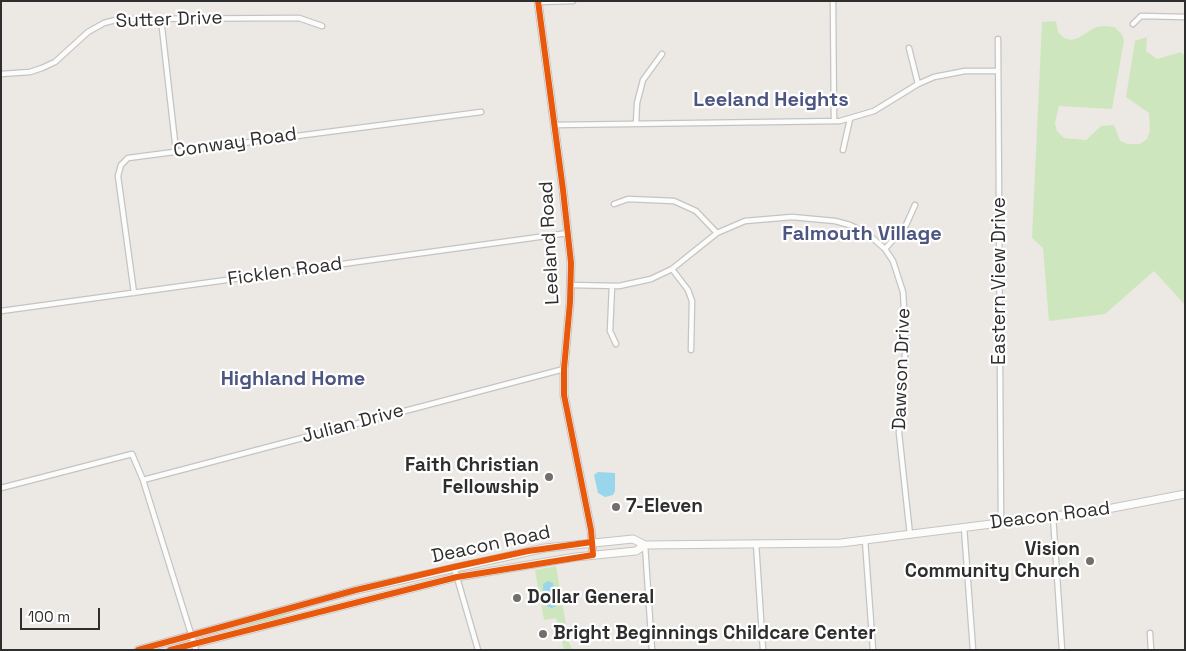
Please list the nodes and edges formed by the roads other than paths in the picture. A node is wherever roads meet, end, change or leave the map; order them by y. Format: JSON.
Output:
{"nodes":[{"id":1,"x":573,"y":1,"type":"edge"},
{"id":2,"x":833,"y":1,"type":"edge"},
{"id":3,"x":538,"y":2,"type":"edge"},
{"id":4,"x":1185,"y":17,"type":"edge"},
{"id":5,"x":161,"y":19,"type":"junction"},
{"id":6,"x":1133,"y":24,"type":"dead end"},
{"id":7,"x":322,"y":26,"type":"dead end"},
{"id":8,"x":998,"y":40,"type":"dead end"},
{"id":9,"x":909,"y":48,"type":"dead end"},
{"id":10,"x":662,"y":54,"type":"dead end"},
{"id":11,"x":998,"y":71,"type":"junction"},
{"id":12,"x":1,"y":74,"type":"edge"},
{"id":13,"x":918,"y":84,"type":"junction"},
{"id":14,"x":481,"y":112,"type":"dead end"},
{"id":15,"x":850,"y":119,"type":"junction"},
{"id":16,"x":834,"y":121,"type":"junction"},
{"id":17,"x":636,"y":124,"type":"junction"},
{"id":18,"x":555,"y":125,"type":"junction"},
{"id":19,"x":843,"y":150,"type":"dead end"},
{"id":20,"x":176,"y":151,"type":"junction"},
{"id":21,"x":614,"y":204,"type":"dead end"},
{"id":22,"x":915,"y":205,"type":"dead end"},
{"id":23,"x":717,"y":232,"type":"junction"},
{"id":24,"x":568,"y":233,"type":"junction"},
{"id":25,"x":885,"y":249,"type":"junction"},
{"id":26,"x":672,"y":269,"type":"junction"},
{"id":27,"x":571,"y":286,"type":"junction"},
{"id":28,"x":612,"y":286,"type":"junction"},
{"id":29,"x":134,"y":293,"type":"junction"},
{"id":30,"x":1,"y":311,"type":"edge"},
{"id":31,"x":616,"y":344,"type":"dead end"},
{"id":32,"x":691,"y":350,"type":"dead end"},
{"id":33,"x":564,"y":369,"type":"junction"},
{"id":34,"x":143,"y":480,"type":"junction"},
{"id":35,"x":1,"y":488,"type":"edge"},
{"id":36,"x":1185,"y":494,"type":"edge"},
{"id":37,"x":1053,"y":516,"type":"junction"},
{"id":38,"x":1001,"y":522,"type":"junction"},
{"id":39,"x":964,"y":527,"type":"junction"},
{"id":40,"x":910,"y":535,"type":"junction"},
{"id":41,"x":865,"y":540,"type":"junction"},
{"id":42,"x":592,"y":542,"type":"junction"},
{"id":43,"x":756,"y":544,"type":"junction"},
{"id":44,"x":645,"y":545,"type":"junction"},
{"id":45,"x":593,"y":555,"type":"junction"},
{"id":46,"x":454,"y":567,"type":"junction"},
{"id":47,"x":457,"y":577,"type":"junction"},
{"id":48,"x":1150,"y":633,"type":"dead end"},
{"id":49,"x":192,"y":635,"type":"junction"},
{"id":50,"x":195,"y":647,"type":"edge"},
{"id":51,"x":138,"y":650,"type":"edge"},
{"id":52,"x":170,"y":650,"type":"edge"},
{"id":53,"x":478,"y":650,"type":"edge"},
{"id":54,"x":652,"y":650,"type":"edge"},
{"id":55,"x":762,"y":650,"type":"edge"},
{"id":56,"x":873,"y":650,"type":"edge"},
{"id":57,"x":973,"y":650,"type":"edge"},
{"id":58,"x":1062,"y":650,"type":"edge"},
{"id":59,"x":1151,"y":650,"type":"edge"}],
"edges":[{"from":1,"to":3,"type":"street"},
{"from":2,"to":16,"type":"street"},
{"from":3,"to":18,"type":"main road","name":"Leeland Road"},
{"from":4,"to":6,"type":"street"},
{"from":5,"to":7,"type":"street","name":"Sutter Drive"},
{"from":5,"to":12,"type":"street","name":"Sutter Drive"},
{"from":5,"to":20,"type":"street"},
{"from":8,"to":11,"type":"street","name":"Eastern View Drive"},
{"from":9,"to":13,"type":"street"},
{"from":10,"to":17,"type":"street"},
{"from":11,"to":13,"type":"street"},
{"from":11,"to":38,"type":"street","name":"Eastern View Drive"},
{"from":13,"to":15,"type":"street"},
{"from":14,"to":20,"type":"street","name":"Conway Road"},
{"from":15,"to":16,"type":"street"},
{"from":15,"to":19,"type":"street"},
{"from":16,"to":17,"type":"street"},
{"from":17,"to":18,"type":"street"},
{"from":18,"to":24,"type":"main road","name":"Leeland Road"},
{"from":20,"to":29,"type":"street","name":"Conway Road"},
{"from":21,"to":23,"type":"street"},
{"from":22,"to":25,"type":"street"},
{"from":23,"to":25,"type":"street","name":"Dawson Drive"},
{"from":23,"to":26,"type":"street","name":"Dawson Drive"},
{"from":24,"to":27,"type":"main road","name":"Leeland Road"},
{"from":24,"to":29,"type":"street","name":"Ficklen Road"},
{"from":25,"to":40,"type":"street","name":"Dawson Drive"},
{"from":26,"to":28,"type":"street","name":"Dawson Drive"},
{"from":26,"to":32,"type":"street"},
{"from":27,"to":28,"type":"street","name":"Dawson Drive"},
{"from":27,"to":33,"type":"main road","name":"Leeland Road"},
{"from":28,"to":31,"type":"street"},
{"from":29,"to":30,"type":"street","name":"Ficklen Road"},
{"from":33,"to":34,"type":"street","name":"Julian Drive"},
{"from":33,"to":42,"type":"main road","name":"Leeland Road"},
{"from":34,"to":35,"type":"street"},
{"from":34,"to":49,"type":"street"},
{"from":36,"to":37,"type":"main road","name":"Deacon Road"},
{"from":37,"to":38,"type":"main road","name":"Deacon Road"},
{"from":37,"to":58,"type":"street"},
{"from":38,"to":39,"type":"main road","name":"Deacon Road"},
{"from":39,"to":40,"type":"main road","name":"Deacon Road"},
{"from":39,"to":57,"type":"street"},
{"from":40,"to":41,"type":"main road","name":"Deacon Road"},
{"from":41,"to":43,"type":"main road","name":"Deacon Road"},
{"from":41,"to":56,"type":"street"},
{"from":42,"to":44,"type":"main road","name":"Deacon Road"},
{"from":42,"to":45,"type":"main road"},
{"from":42,"to":46,"type":"main road","name":"Deacon Road"},
{"from":43,"to":44,"type":"main road","name":"Deacon Road"},
{"from":43,"to":55,"type":"street"},
{"from":44,"to":45,"type":"main road","name":"Deacon Road"},
{"from":44,"to":54,"type":"street"},
{"from":45,"to":47,"type":"main road","name":"Deacon Road"},
{"from":46,"to":47,"type":"street"},
{"from":46,"to":49,"type":"main road","name":"Deacon Road"},
{"from":47,"to":50,"type":"main road","name":"Deacon Road"},
{"from":47,"to":53,"type":"street"},
{"from":48,"to":59,"type":"street"},
{"from":49,"to":50,"type":"street"},
{"from":49,"to":51,"type":"main road","name":"Deacon Road"},
{"from":50,"to":52,"type":"main road","name":"Deacon Road"}]}
